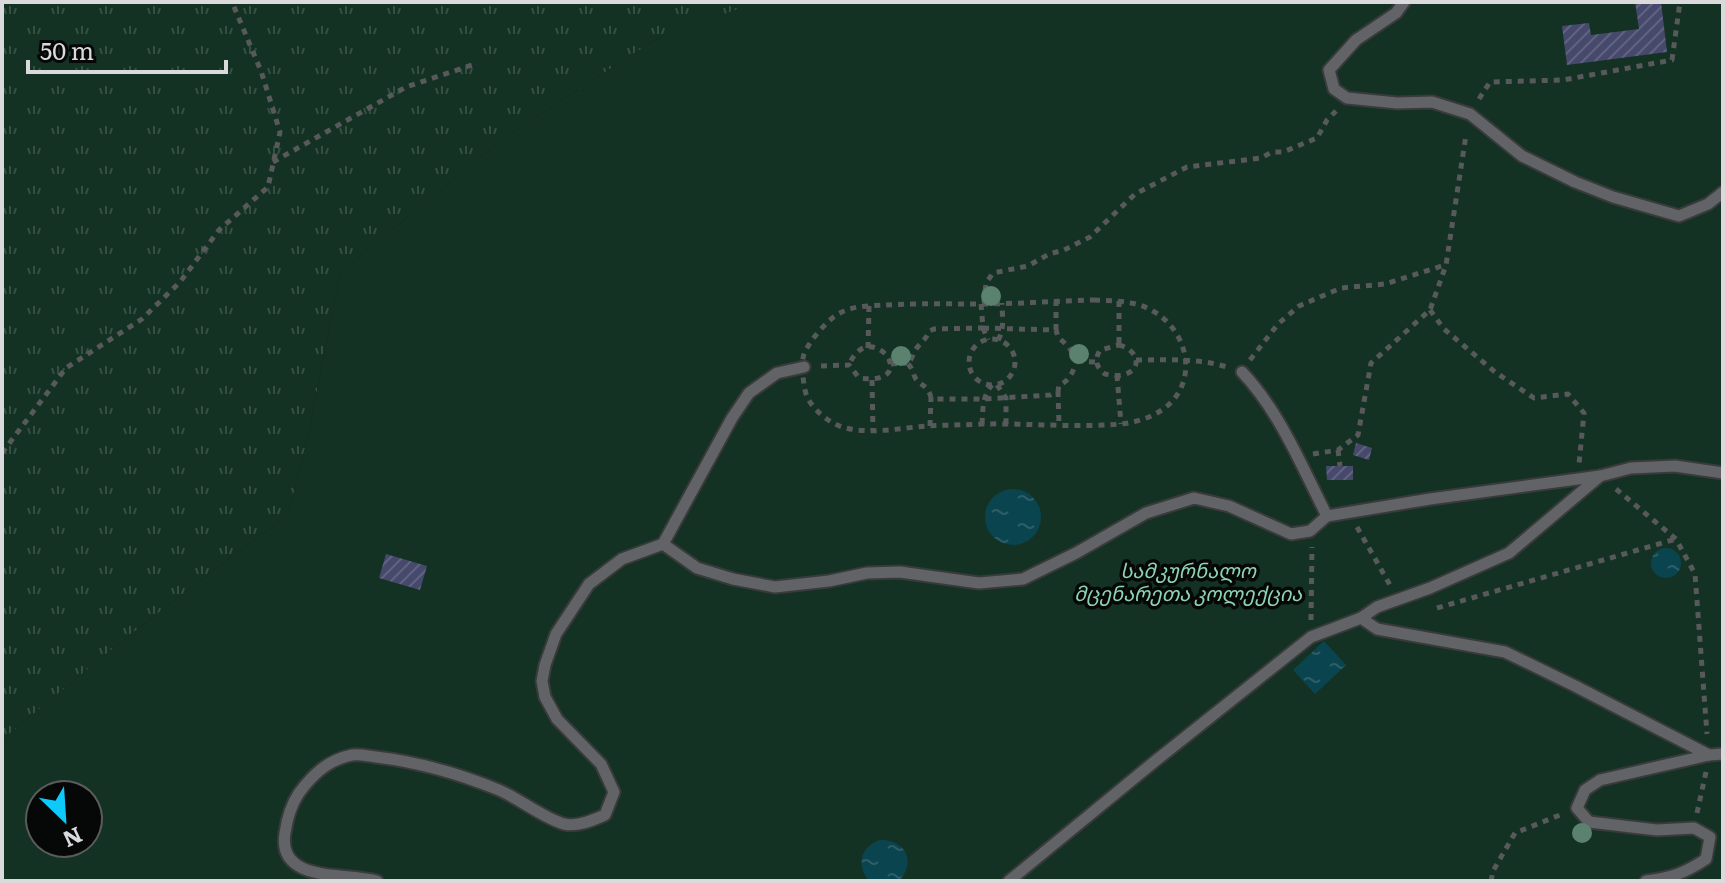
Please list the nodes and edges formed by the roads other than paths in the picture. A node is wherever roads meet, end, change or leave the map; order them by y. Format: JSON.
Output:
{"nodes":[{"id":1,"x":1404,"y":2,"type":"edge"},
{"id":2,"x":1723,"y":192,"type":"edge"},
{"id":3,"x":804,"y":367,"type":"road end"},
{"id":4,"x":1242,"y":372,"type":"road end"},
{"id":5,"x":1723,"y":473,"type":"edge"},
{"id":6,"x":1600,"y":476,"type":"junction"},
{"id":7,"x":1327,"y":516,"type":"junction"},
{"id":8,"x":663,"y":544,"type":"junction"},
{"id":9,"x":1361,"y":618,"type":"junction"},
{"id":10,"x":1723,"y":754,"type":"edge"},
{"id":11,"x":1709,"y":755,"type":"junction"},
{"id":12,"x":377,"y":881,"type":"edge"},
{"id":13,"x":1009,"y":881,"type":"edge"},
{"id":14,"x":1646,"y":881,"type":"edge"}],
"edges":[{"from":1,"to":2,"type":"lane"},
{"from":3,"to":8,"type":"lane"},
{"from":4,"to":7,"type":"lane"},
{"from":5,"to":6,"type":"lane"},
{"from":6,"to":7,"type":"lane"},
{"from":6,"to":9,"type":"lane"},
{"from":7,"to":8,"type":"lane"},
{"from":8,"to":12,"type":"lane"},
{"from":9,"to":11,"type":"lane"},
{"from":9,"to":13,"type":"lane"},
{"from":10,"to":11,"type":"lane"},
{"from":11,"to":14,"type":"lane"}]}
